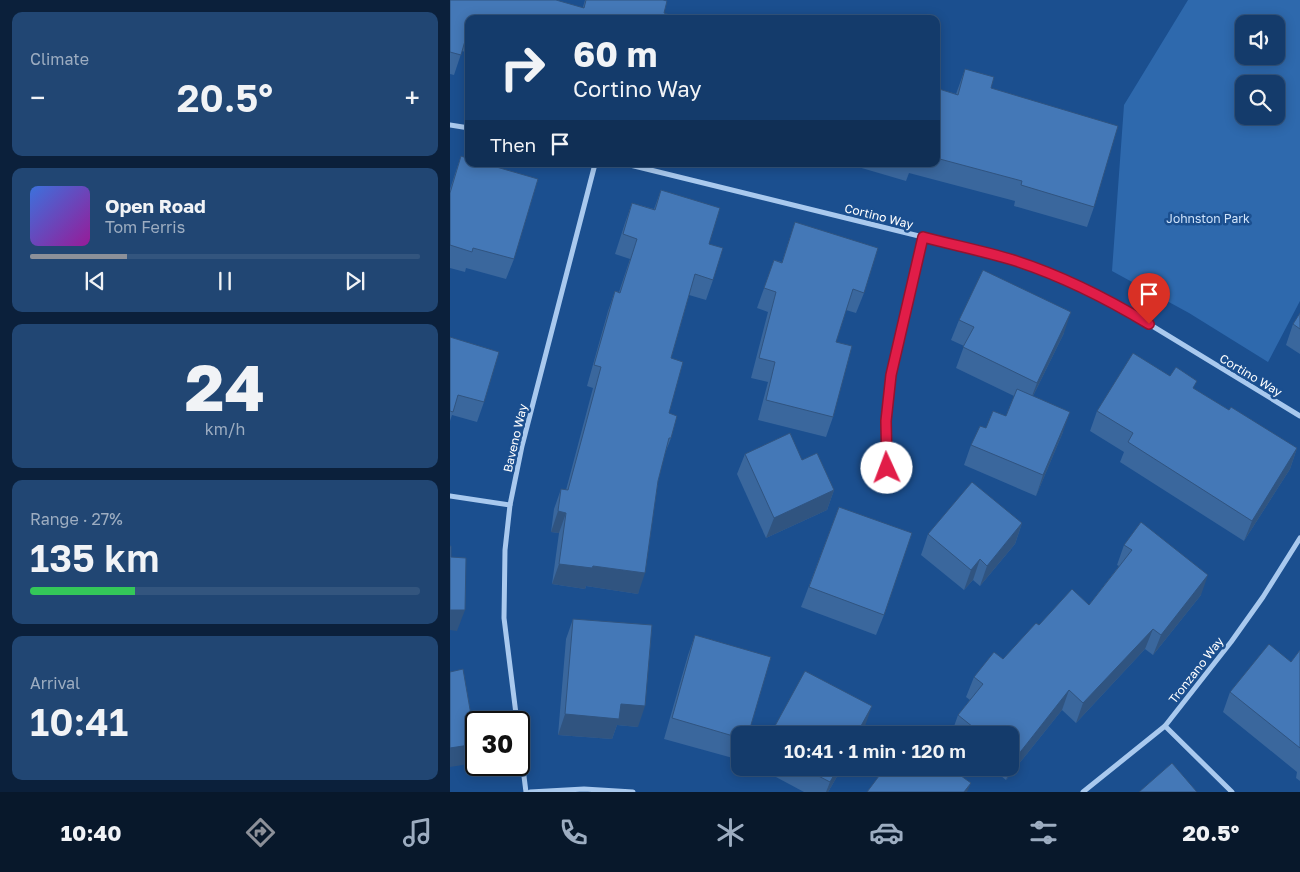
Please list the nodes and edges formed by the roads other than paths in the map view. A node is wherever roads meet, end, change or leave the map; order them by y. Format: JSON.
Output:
{"nodes":[{"id":1,"x":450,"y":125,"type":"edge"},
{"id":2,"x":465,"y":127,"type":"edge"},
{"id":3,"x":594,"y":167,"type":"edge"},
{"id":4,"x":638,"y":167,"type":"edge"},
{"id":5,"x":923,"y":237,"type":"junction"},
{"id":6,"x":1300,"y":416,"type":"edge"},
{"id":7,"x":887,"y":468,"type":"dead end"},
{"id":8,"x":450,"y":496,"type":"edge"},
{"id":9,"x":510,"y":505,"type":"junction"},
{"id":10,"x":1300,"y":538,"type":"edge"},
{"id":11,"x":516,"y":711,"type":"edge"},
{"id":12,"x":1165,"y":726,"type":"junction"},
{"id":13,"x":524,"y":776,"type":"edge"},
{"id":14,"x":526,"y":792,"type":"edge"},
{"id":15,"x":530,"y":792,"type":"edge"},
{"id":16,"x":633,"y":792,"type":"edge"},
{"id":17,"x":1083,"y":792,"type":"edge"},
{"id":18,"x":1232,"y":792,"type":"edge"}],
"edges":[{"from":1,"to":2,"type":"street"},
{"from":3,"to":9,"type":"street","name":"Baveno Way"},
{"from":4,"to":5,"type":"street","name":"Cortino Way"},
{"from":5,"to":6,"type":"street","name":"Cortino Way"},
{"from":5,"to":7,"type":"street"},
{"from":8,"to":9,"type":"street"},
{"from":9,"to":11,"type":"street","name":"Baveno Way"},
{"from":10,"to":12,"type":"street","name":"Tronzano Way"},
{"from":12,"to":17,"type":"street","name":"Tronzano Way"},
{"from":12,"to":18,"type":"street"},
{"from":13,"to":14,"type":"street"},
{"from":15,"to":16,"type":"street"}]}
